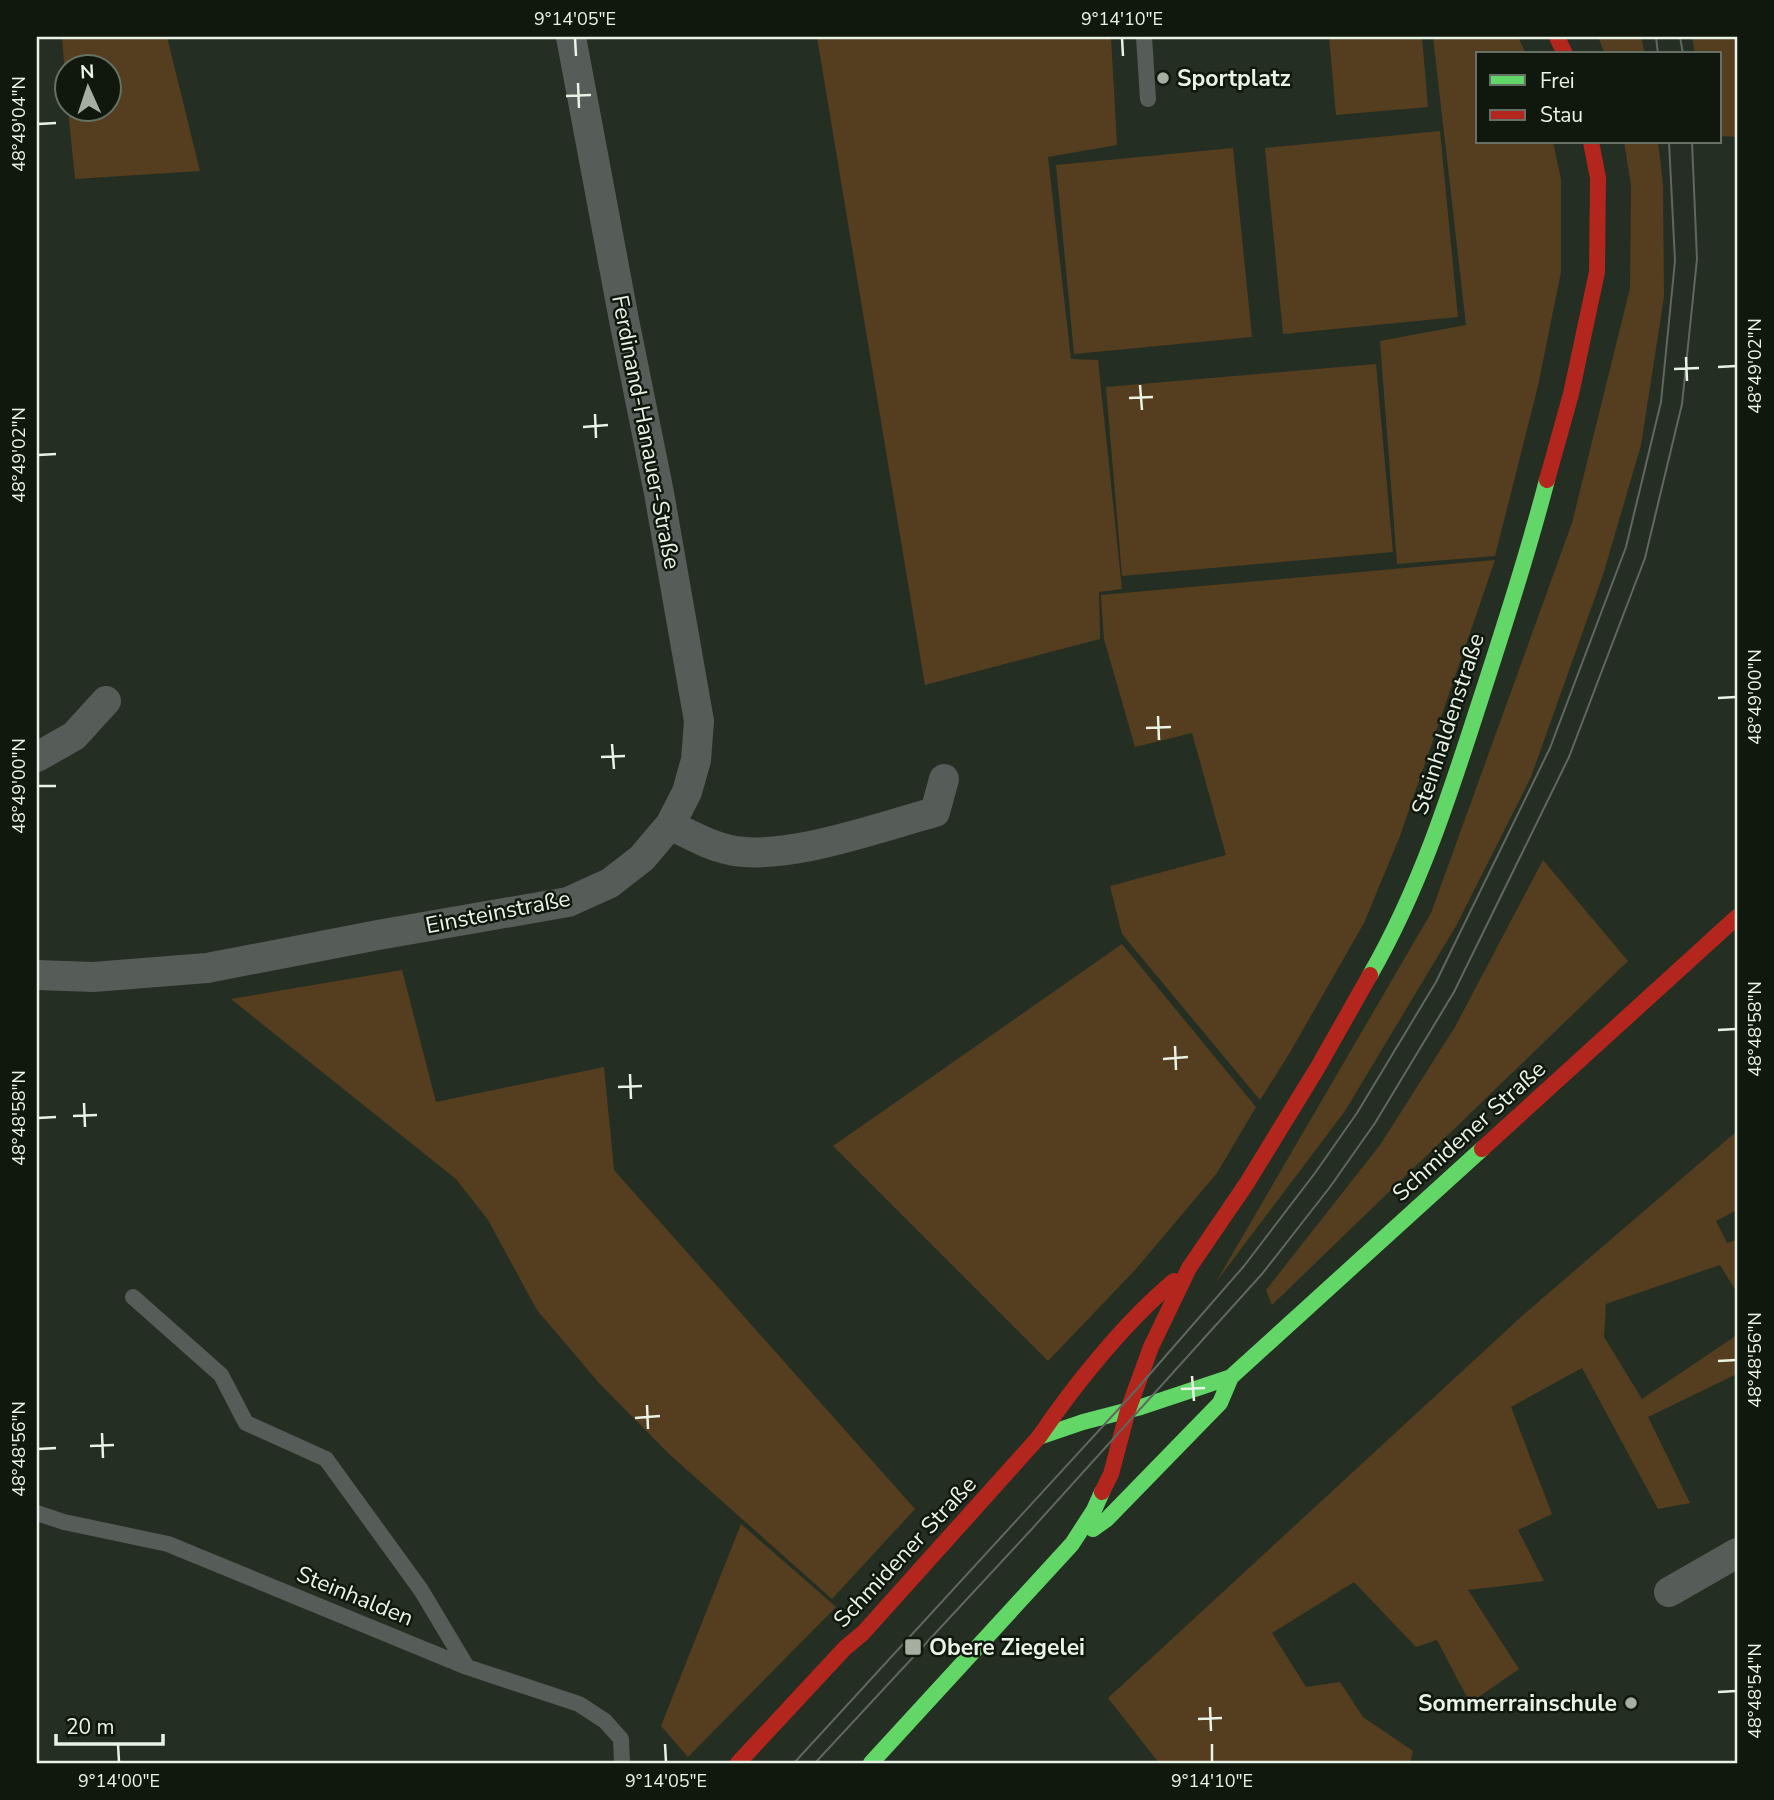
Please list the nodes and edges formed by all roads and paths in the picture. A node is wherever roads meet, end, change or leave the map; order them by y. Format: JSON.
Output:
{"nodes":[{"id":1,"x":571,"y":37,"type":"edge"},
{"id":2,"x":1144,"y":37,"type":"edge"},
{"id":3,"x":1148,"y":99,"type":"dead end"},
{"id":4,"x":1591,"y":144,"type":"edge"},
{"id":5,"x":106,"y":701,"type":"dead end"},
{"id":6,"x":37,"y":757,"type":"edge"},
{"id":7,"x":944,"y":779,"type":"dead end"},
{"id":8,"x":670,"y":825,"type":"junction"},
{"id":9,"x":1737,"y":917,"type":"edge"},
{"id":10,"x":37,"y":975,"type":"edge"},
{"id":11,"x":1189,"y":1268,"type":"junction"},
{"id":12,"x":133,"y":1297,"type":"dead end"},
{"id":13,"x":1231,"y":1377,"type":"junction"},
{"id":14,"x":1128,"y":1410,"type":"junction"},
{"id":15,"x":1039,"y":1437,"type":"junction"},
{"id":16,"x":37,"y":1513,"type":"edge"},
{"id":17,"x":1072,"y":1544,"type":"junction"},
{"id":18,"x":1737,"y":1553,"type":"edge"},
{"id":19,"x":1669,"y":1592,"type":"dead end"},
{"id":20,"x":467,"y":1667,"type":"junction"},
{"id":21,"x":622,"y":1763,"type":"edge"},
{"id":22,"x":738,"y":1763,"type":"edge"},
{"id":23,"x":871,"y":1763,"type":"edge"}],
"edges":[{"from":1,"to":8,"type":"street","name":"Ferdinand-Hanauer-Straße"},
{"from":2,"to":3,"type":"lane"},
{"from":4,"to":11,"type":"main road","name":"Steinhaldenstraße"},
{"from":5,"to":6,"type":"street"},
{"from":7,"to":8,"type":"street"},
{"from":8,"to":10,"type":"street","name":"Einsteinstraße"},
{"from":9,"to":13,"type":"main road","name":"Schmidener Straße"},
{"from":11,"to":14,"type":"main road","name":"Steinhaldenstraße"},
{"from":11,"to":15,"type":"main road","name":"Steinhaldenstraße"},
{"from":12,"to":20,"type":"lane"},
{"from":13,"to":14,"type":"main road","name":"Schmidener Straße"},
{"from":13,"to":17,"type":"main road","name":"Schmidener Straße"},
{"from":14,"to":15,"type":"main road","name":"Schmidener Straße"},
{"from":14,"to":17,"type":"main road","name":"Schmidener Straße"},
{"from":15,"to":22,"type":"main road","name":"Schmidener Straße"},
{"from":16,"to":20,"type":"lane","name":"Steinhalden"},
{"from":17,"to":23,"type":"main road","name":"Schmidener Straße"},
{"from":18,"to":19,"type":"street"},
{"from":20,"to":21,"type":"lane","name":"Steinhalden"}]}
